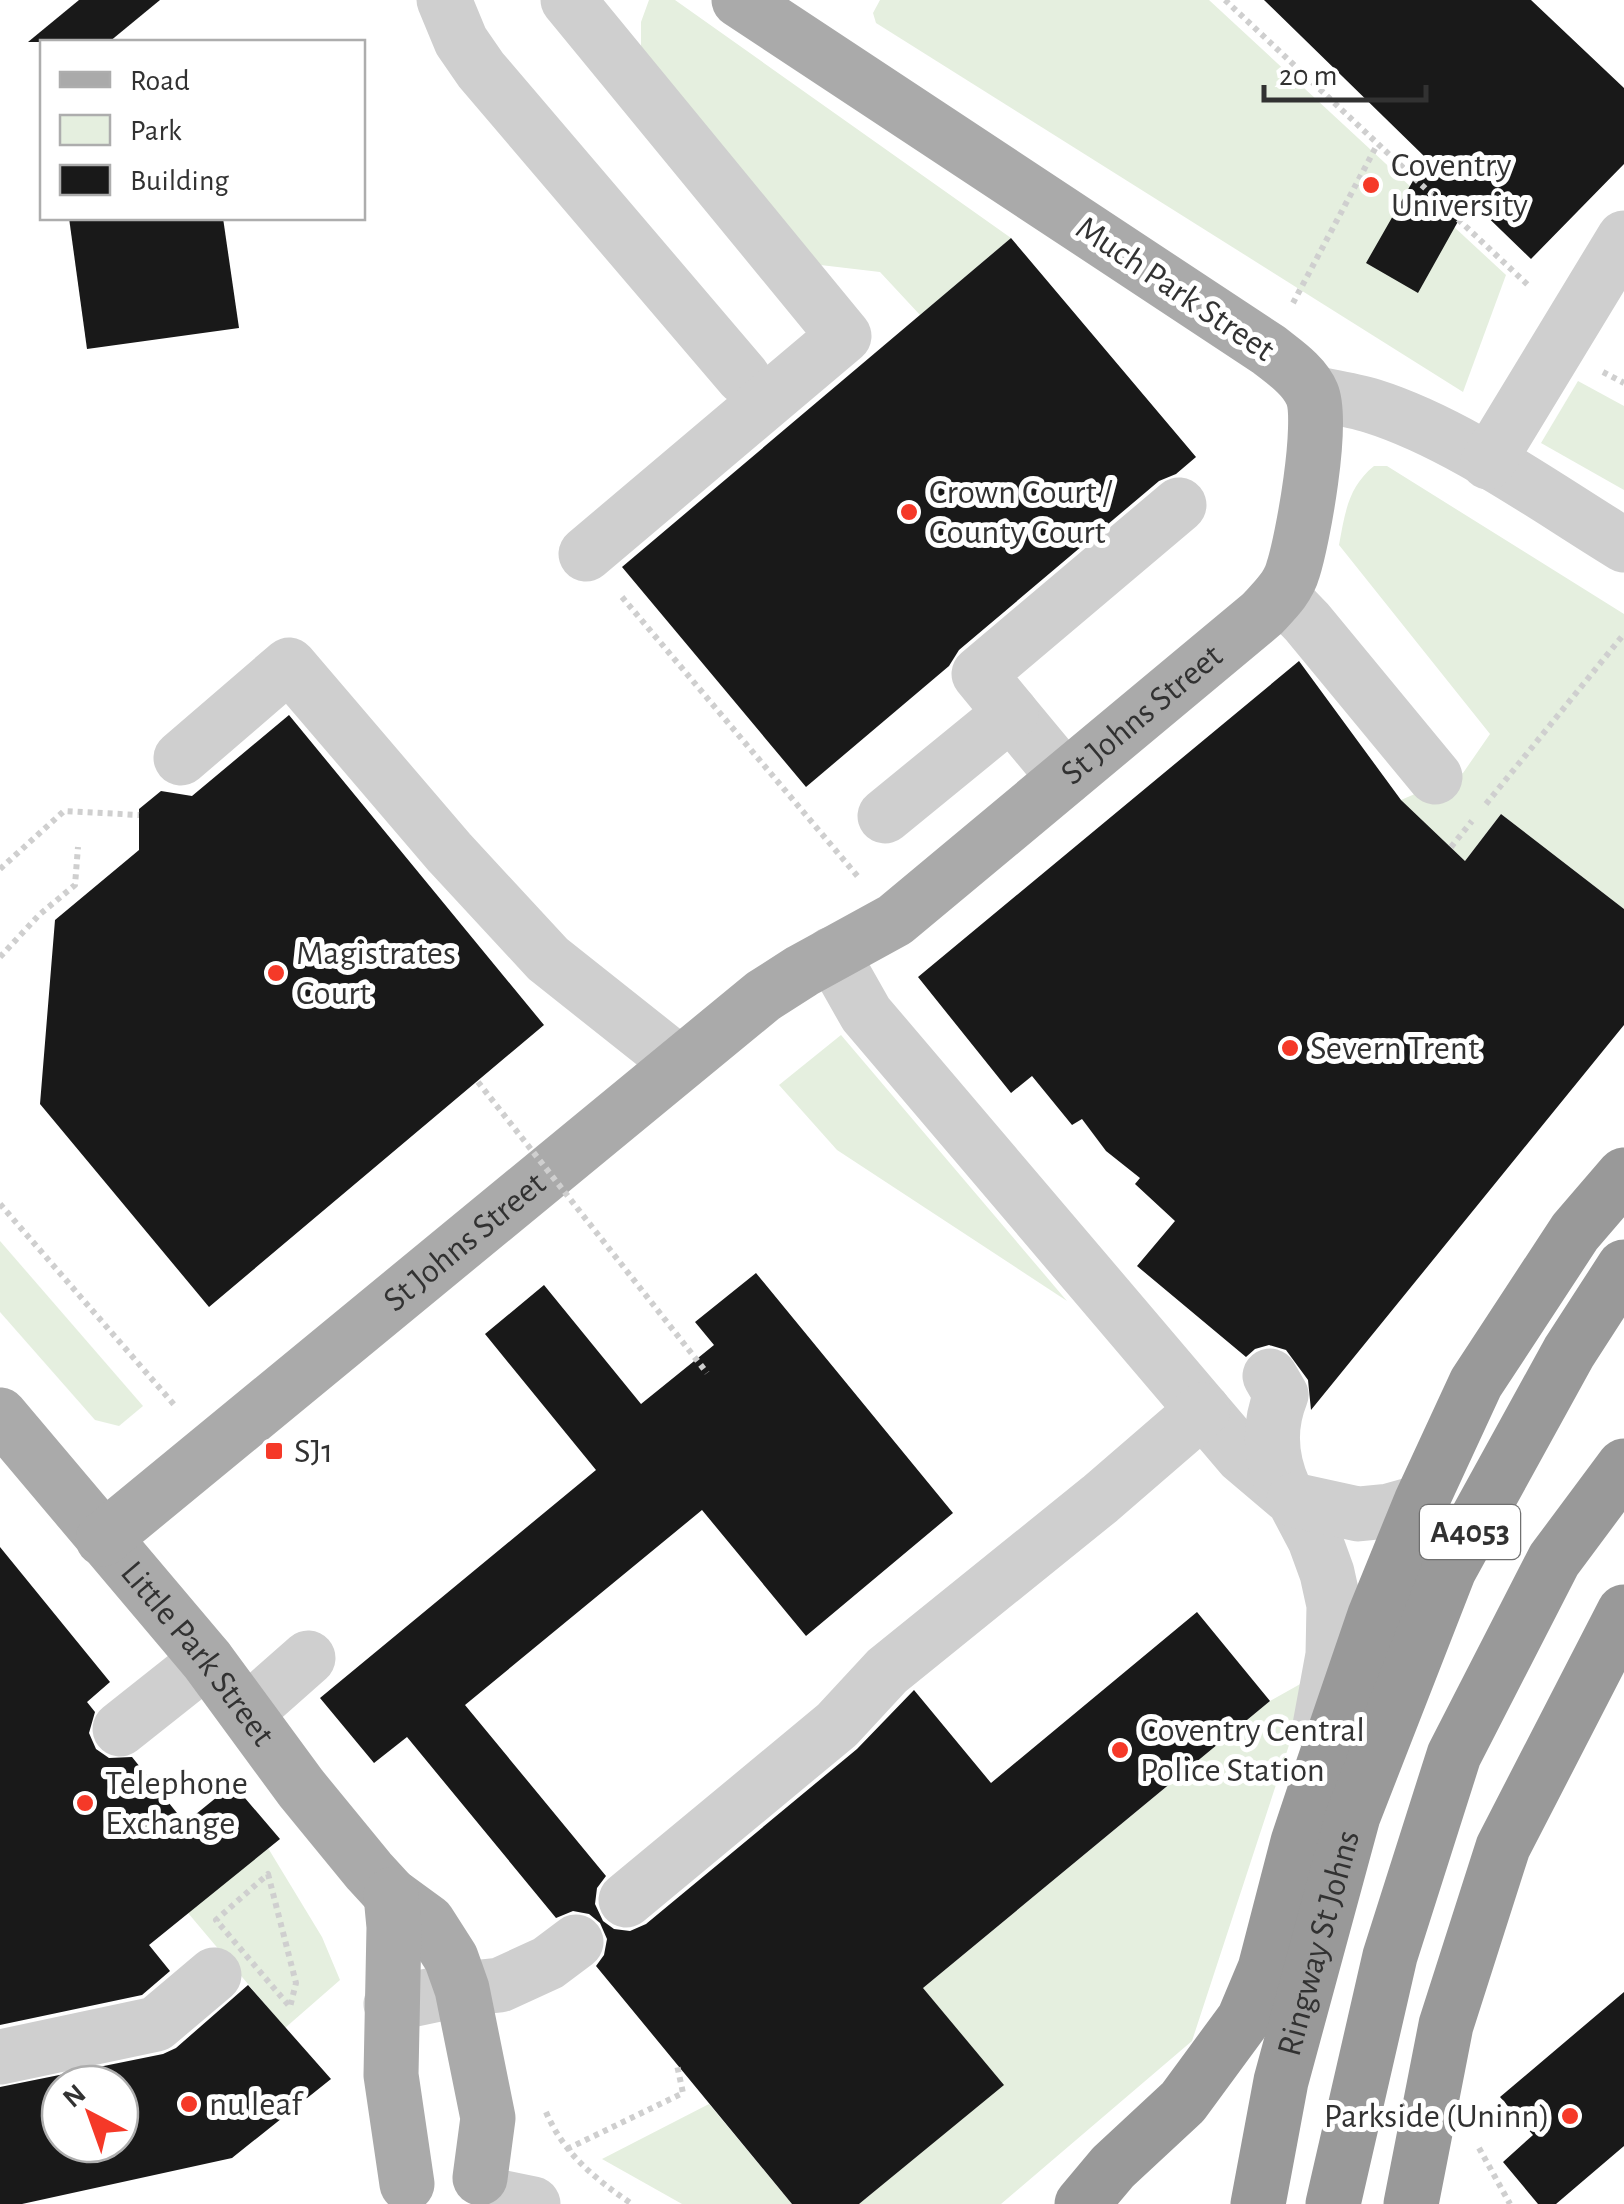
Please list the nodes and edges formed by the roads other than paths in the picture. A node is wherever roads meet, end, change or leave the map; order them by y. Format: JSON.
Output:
{"nodes":[{"id":1,"x":444,"y":0,"type":"edge"},
{"id":2,"x":568,"y":0,"type":"edge"},
{"id":3,"x":739,"y":0,"type":"edge"},
{"id":4,"x":1624,"y":238,"type":"edge"},
{"id":5,"x":742,"y":377,"type":"dead end"},
{"id":6,"x":1312,"y":393,"type":"junction"},
{"id":7,"x":1488,"y":462,"type":"junction"},
{"id":8,"x":1179,"y":505,"type":"dead end"},
{"id":9,"x":1624,"y":544,"type":"edge"},
{"id":10,"x":586,"y":554,"type":"road end"},
{"id":11,"x":1280,"y":594,"type":"junction"},
{"id":12,"x":1011,"y":713,"type":"junction"},
{"id":13,"x":181,"y":758,"type":"dead end"},
{"id":14,"x":1435,"y":777,"type":"dead end"},
{"id":15,"x":1064,"y":778,"type":"junction"},
{"id":16,"x":885,"y":816,"type":"dead end"},
{"id":17,"x":832,"y":954,"type":"junction"},
{"id":18,"x":680,"y":1063,"type":"junction"},
{"id":19,"x":1624,"y":1175,"type":"edge"},
{"id":20,"x":1624,"y":1266,"type":"edge"},
{"id":21,"x":1270,"y":1376,"type":"dead end"},
{"id":22,"x":1204,"y":1410,"type":"junction"},
{"id":23,"x":0,"y":1414,"type":"edge"},
{"id":24,"x":1624,"y":1466,"type":"edge"},
{"id":25,"x":1289,"y":1495,"type":"junction"},
{"id":26,"x":1422,"y":1502,"type":"junction"},
{"id":27,"x":104,"y":1539,"type":"junction"},
{"id":28,"x":1624,"y":1612,"type":"edge"},
{"id":29,"x":308,"y":1658,"type":"dead end"},
{"id":30,"x":208,"y":1660,"type":"junction"},
{"id":31,"x":247,"y":1712,"type":"junction"},
{"id":32,"x":120,"y":1729,"type":"dead end"},
{"id":33,"x":1298,"y":1842,"type":"junction"},
{"id":34,"x":391,"y":1895,"type":"junction"},
{"id":35,"x":626,"y":1900,"type":"dead end"},
{"id":36,"x":576,"y":1942,"type":"dead end"},
{"id":37,"x":214,"y":1975,"type":"dead end"},
{"id":38,"x":462,"y":1989,"type":"junction"},
{"id":39,"x":392,"y":2004,"type":"junction"},
{"id":40,"x":0,"y":2058,"type":"edge"},
{"id":41,"x":504,"y":2196,"type":"edge"},
{"id":42,"x":391,"y":2197,"type":"edge"},
{"id":43,"x":1082,"y":2204,"type":"edge"},
{"id":44,"x":1258,"y":2204,"type":"edge"},
{"id":45,"x":1333,"y":2204,"type":"edge"},
{"id":46,"x":1411,"y":2204,"type":"edge"}],
"edges":[{"from":1,"to":5,"type":"street"},
{"from":2,"to":10,"type":"street"},
{"from":3,"to":6,"type":"main road","name":"Much Park Street"},
{"from":4,"to":7,"type":"street"},
{"from":6,"to":7,"type":"street"},
{"from":6,"to":11,"type":"main road","name":"St Johns Street"},
{"from":7,"to":9,"type":"street"},
{"from":8,"to":12,"type":"street"},
{"from":11,"to":14,"type":"street"},
{"from":11,"to":15,"type":"main road","name":"St Johns Street"},
{"from":12,"to":15,"type":"street"},
{"from":12,"to":16,"type":"street"},
{"from":13,"to":18,"type":"street"},
{"from":15,"to":17,"type":"main road","name":"St Johns Street"},
{"from":17,"to":18,"type":"main road","name":"St Johns Street"},
{"from":17,"to":22,"type":"street"},
{"from":18,"to":27,"type":"main road","name":"St Johns Street"},
{"from":19,"to":26,"type":"highway"},
{"from":20,"to":44,"type":"highway","name":"Ringway St Johns","number":"A4053"},
{"from":21,"to":25,"type":"street"},
{"from":22,"to":25,"type":"street"},
{"from":22,"to":35,"type":"street"},
{"from":23,"to":27,"type":"main road","name":"Little Park Street"},
{"from":24,"to":45,"type":"highway","name":"Ringway St Johns","number":"A4053"},
{"from":25,"to":26,"type":"street"},
{"from":25,"to":33,"type":"street"},
{"from":26,"to":33,"type":"highway"},
{"from":27,"to":30,"type":"main road","name":"Little Park Street"},
{"from":28,"to":46,"type":"highway"},
{"from":29,"to":31,"type":"street"},
{"from":30,"to":31,"type":"main road","name":"Little Park Street"},
{"from":30,"to":32,"type":"street"},
{"from":31,"to":34,"type":"main road","name":"Little Park Street"},
{"from":33,"to":43,"type":"highway"},
{"from":34,"to":38,"type":"main road","name":"Little Park Street"},
{"from":34,"to":39,"type":"main road"},
{"from":36,"to":38,"type":"street"},
{"from":37,"to":40,"type":"street"},
{"from":38,"to":39,"type":"street"},
{"from":38,"to":41,"type":"main road","name":"Little Park Street"},
{"from":39,"to":42,"type":"main road"},
{"from":41,"to":42,"type":"main road"}]}
